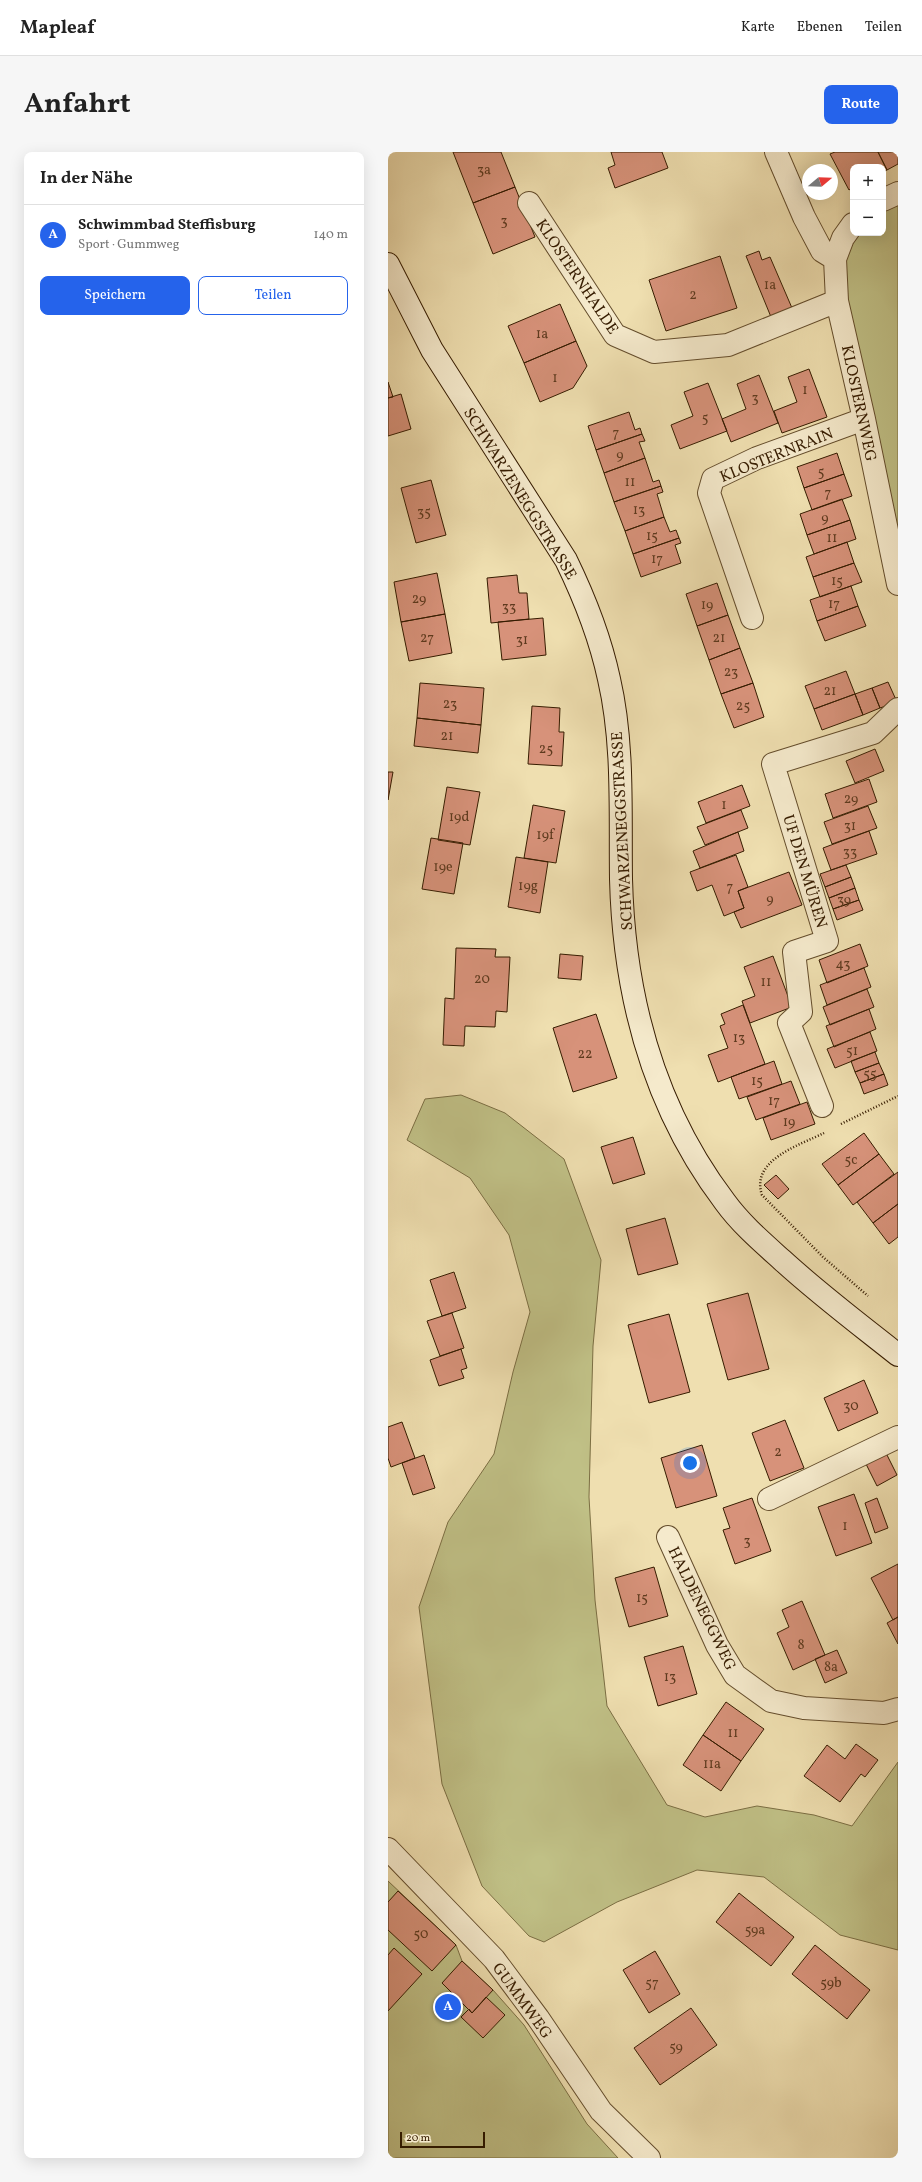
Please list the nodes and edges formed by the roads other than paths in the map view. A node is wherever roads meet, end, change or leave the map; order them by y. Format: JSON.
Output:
{"nodes":[{"id":1,"x":776,"y":152,"type":"edge"},
{"id":2,"x":898,"y":193,"type":"edge"},
{"id":3,"x":886,"y":199,"type":"edge"},
{"id":4,"x":529,"y":203,"type":"dead end"},
{"id":5,"x":850,"y":228,"type":"edge"},
{"id":6,"x":835,"y":258,"type":"junction"},
{"id":7,"x":388,"y":264,"type":"edge"},
{"id":8,"x":837,"y":301,"type":"junction"},
{"id":9,"x":864,"y":419,"type":"junction"},
{"id":10,"x":898,"y":584,"type":"edge"},
{"id":11,"x":752,"y":618,"type":"dead end"},
{"id":12,"x":898,"y":710,"type":"edge"},
{"id":13,"x":822,"y":1106,"type":"dead end"},
{"id":14,"x":898,"y":1355,"type":"edge"},
{"id":15,"x":898,"y":1436,"type":"edge"},
{"id":16,"x":769,"y":1500,"type":"dead end"},
{"id":17,"x":668,"y":1537,"type":"dead end"},
{"id":18,"x":898,"y":1709,"type":"edge"},
{"id":19,"x":388,"y":1849,"type":"edge"},
{"id":20,"x":649,"y":2158,"type":"edge"}],
"edges":[{"from":1,"to":6,"type":"street"},
{"from":2,"to":3,"type":"street"},
{"from":4,"to":8,"type":"street","name":"KLOSTERNHALDE"},
{"from":5,"to":6,"type":"street","name":"KLOSTERNWEG"},
{"from":6,"to":8,"type":"street","name":"KLOSTERNWEG"},
{"from":7,"to":14,"type":"street","name":"SCHWARZENEGGSTRASSE"},
{"from":8,"to":9,"type":"street","name":"KLOSTERNWEG"},
{"from":9,"to":10,"type":"street","name":"KLOSTERNWEG"},
{"from":9,"to":11,"type":"street","name":"KLOSTERNRAIN"},
{"from":12,"to":13,"type":"street","name":"UF DEN MÜREN"},
{"from":15,"to":16,"type":"street"},
{"from":17,"to":18,"type":"street","name":"HALDENEGGWEG"},
{"from":19,"to":20,"type":"street","name":"GUMMWEG"}]}
